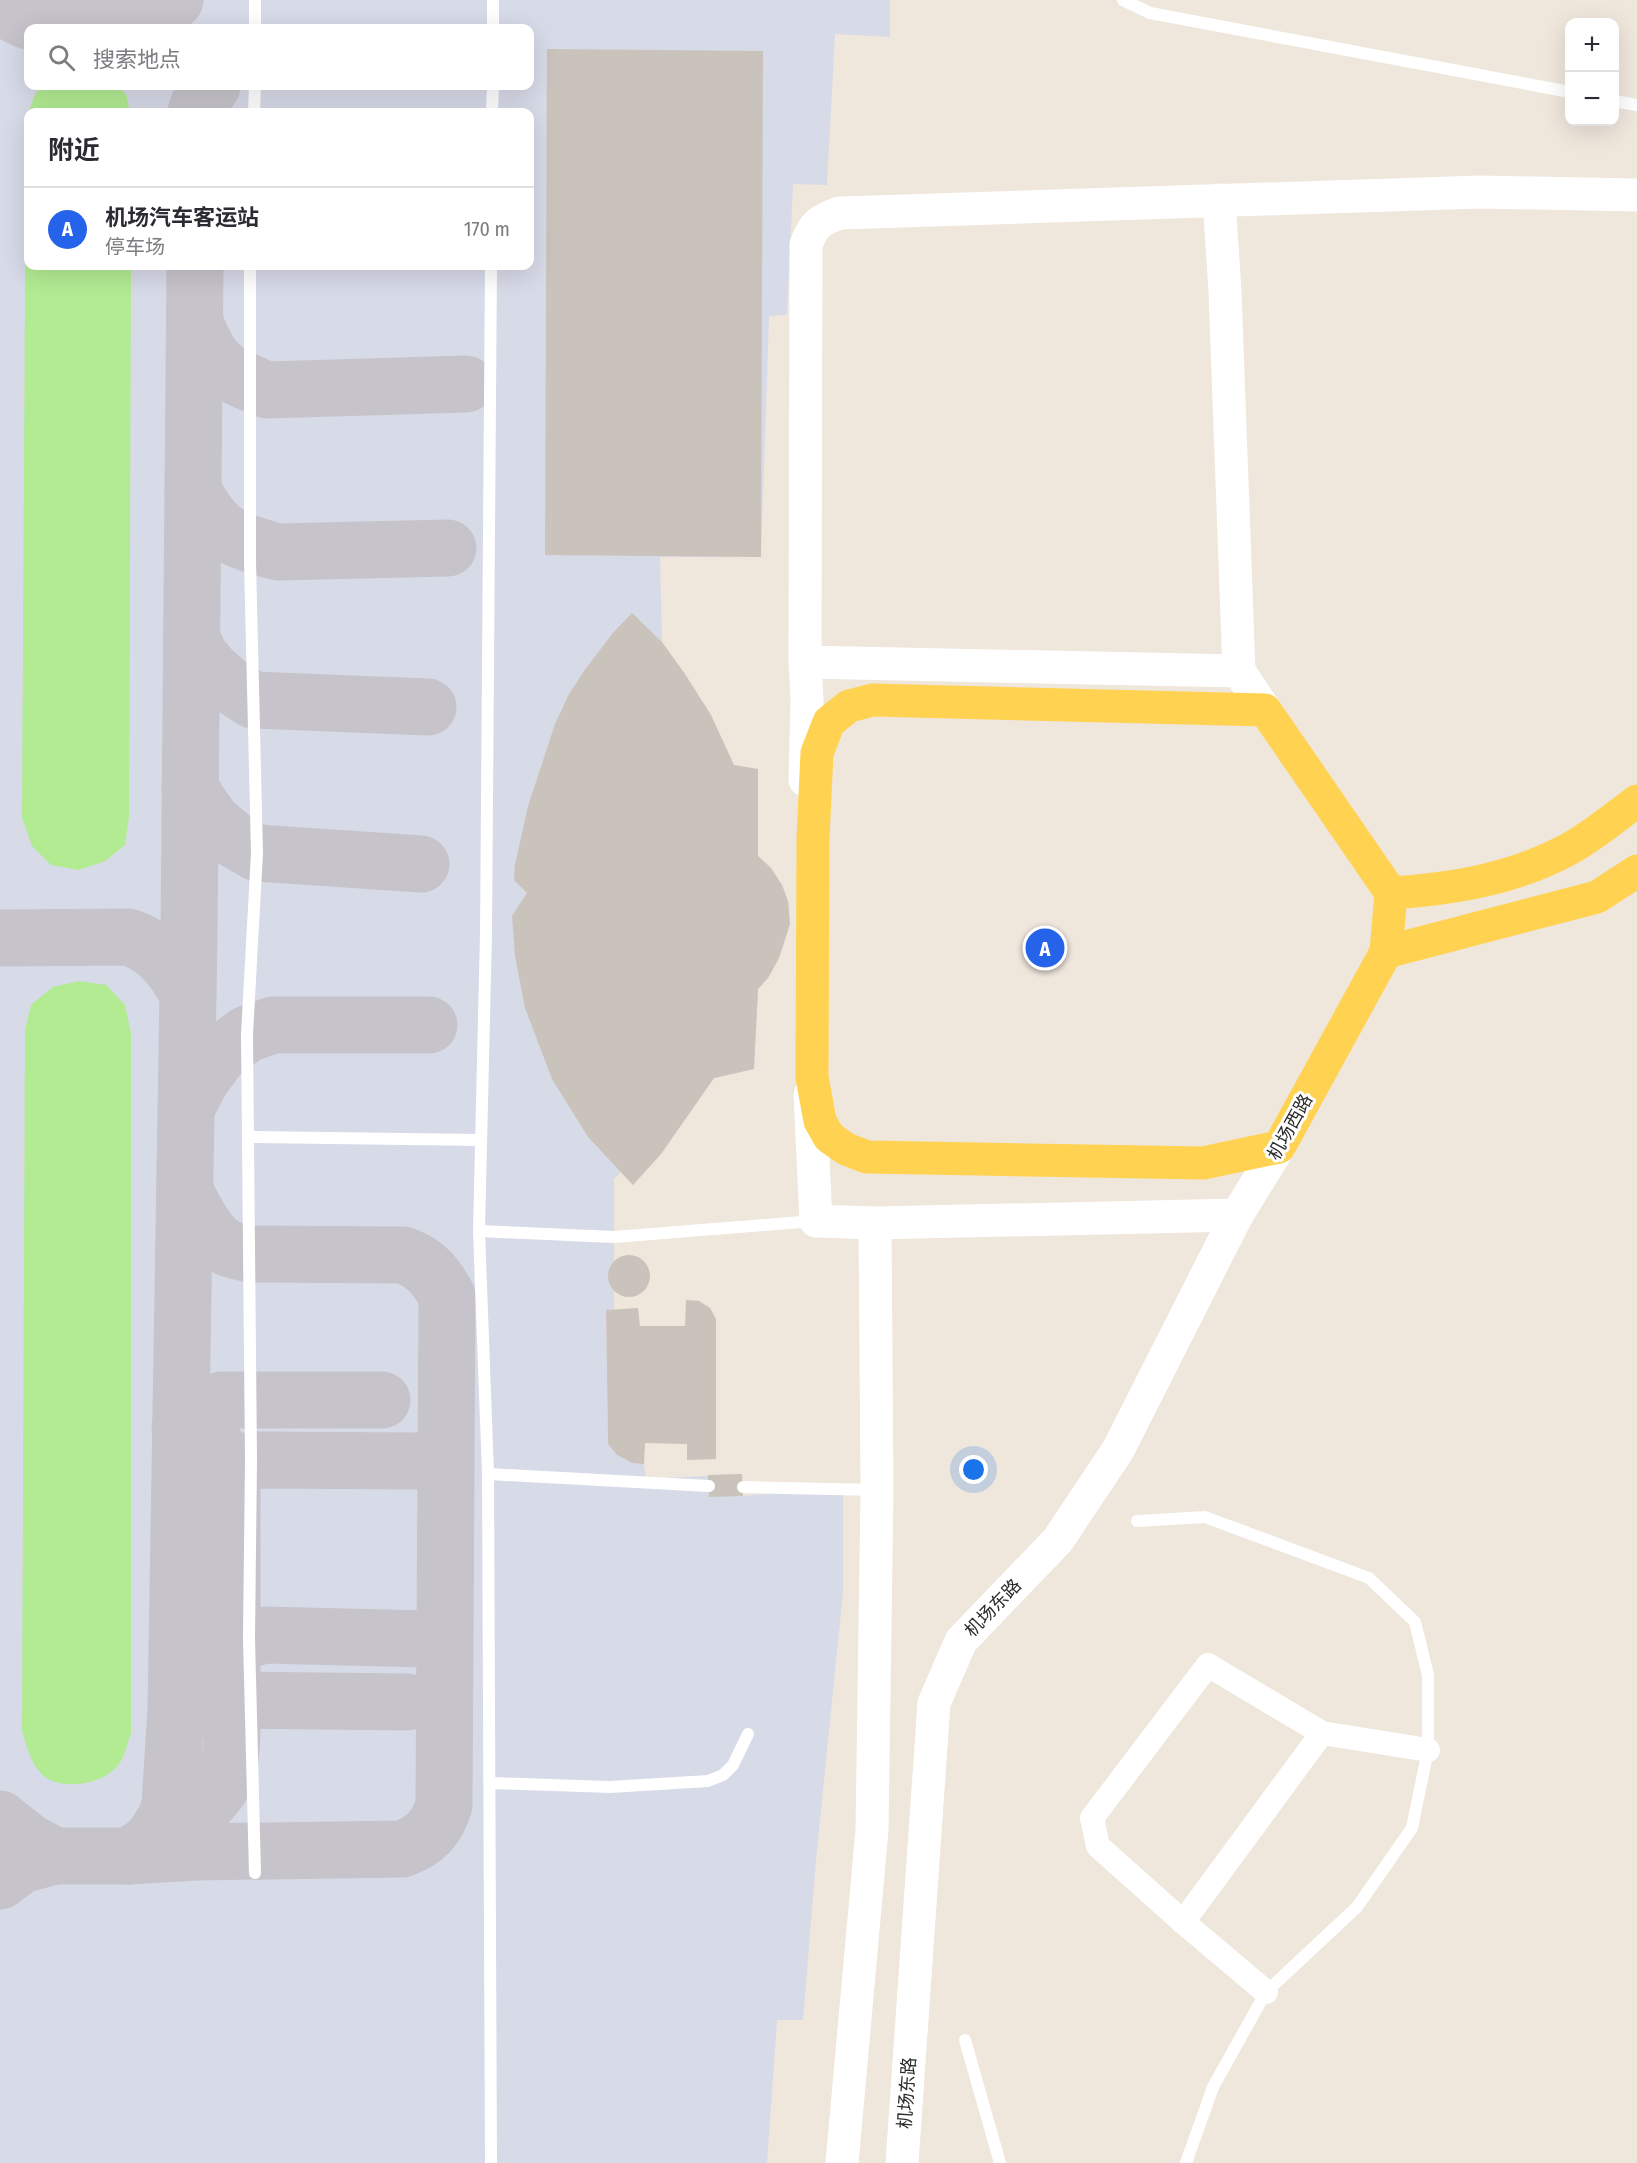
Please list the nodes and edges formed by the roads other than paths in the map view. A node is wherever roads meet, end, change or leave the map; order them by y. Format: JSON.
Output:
{"nodes":[{"id":1,"x":255,"y":0,"type":"edge"},
{"id":2,"x":494,"y":0,"type":"edge"},
{"id":3,"x":1123,"y":0,"type":"edge"},
{"id":4,"x":255,"y":24,"type":"edge"},
{"id":5,"x":493,"y":24,"type":"edge"},
{"id":6,"x":255,"y":90,"type":"edge"},
{"id":7,"x":493,"y":90,"type":"edge"},
{"id":8,"x":1565,"y":91,"type":"edge"},
{"id":9,"x":1619,"y":102,"type":"edge"},
{"id":10,"x":1637,"y":105,"type":"edge"},
{"id":11,"x":254,"y":108,"type":"edge"},
{"id":12,"x":492,"y":108,"type":"edge"},
{"id":13,"x":1637,"y":195,"type":"edge"},
{"id":14,"x":1219,"y":200,"type":"junction"},
{"id":15,"x":250,"y":270,"type":"edge"},
{"id":16,"x":491,"y":270,"type":"edge"},
{"id":17,"x":806,"y":662,"type":"junction"},
{"id":18,"x":1239,"y":670,"type":"junction"},
{"id":19,"x":1265,"y":710,"type":"junction"},
{"id":20,"x":1637,"y":801,"type":"edge"},
{"id":21,"x":1637,"y":871,"type":"edge"},
{"id":22,"x":1392,"y":893,"type":"junction"},
{"id":23,"x":1386,"y":952,"type":"junction"},
{"id":24,"x":248,"y":1137,"type":"junction"},
{"id":25,"x":481,"y":1140,"type":"junction"},
{"id":26,"x":1280,"y":1147,"type":"junction"},
{"id":27,"x":1238,"y":1215,"type":"junction"},
{"id":28,"x":816,"y":1221,"type":"junction"},
{"id":29,"x":875,"y":1223,"type":"junction"},
{"id":30,"x":479,"y":1231,"type":"junction"},
{"id":31,"x":488,"y":1474,"type":"junction"},
{"id":32,"x":709,"y":1486,"type":"dead end"},
{"id":33,"x":743,"y":1487,"type":"dead end"},
{"id":34,"x":877,"y":1490,"type":"junction"},
{"id":35,"x":1137,"y":1521,"type":"dead end"},
{"id":36,"x":1322,"y":1733,"type":"junction"},
{"id":37,"x":748,"y":1734,"type":"dead end"},
{"id":38,"x":1428,"y":1750,"type":"junction"},
{"id":39,"x":490,"y":1783,"type":"junction"},
{"id":40,"x":255,"y":1872,"type":"dead end"},
{"id":41,"x":1183,"y":1922,"type":"junction"},
{"id":42,"x":1266,"y":1992,"type":"junction"},
{"id":43,"x":965,"y":2040,"type":"dead end"},
{"id":44,"x":491,"y":2163,"type":"edge"},
{"id":45,"x":842,"y":2163,"type":"edge"},
{"id":46,"x":902,"y":2163,"type":"edge"},
{"id":47,"x":1000,"y":2163,"type":"edge"},
{"id":48,"x":1186,"y":2163,"type":"edge"}],
"edges":[{"from":1,"to":4,"type":"lane"},
{"from":2,"to":5,"type":"lane"},
{"from":3,"to":8,"type":"lane"},
{"from":6,"to":11,"type":"lane"},
{"from":7,"to":12,"type":"lane"},
{"from":9,"to":10,"type":"lane"},
{"from":13,"to":14,"type":"main road"},
{"from":14,"to":17,"type":"main road"},
{"from":14,"to":18,"type":"main road"},
{"from":15,"to":24,"type":"lane"},
{"from":16,"to":25,"type":"lane"},
{"from":17,"to":18,"type":"main road"},
{"from":17,"to":28,"type":"main road"},
{"from":18,"to":19,"type":"main road"},
{"from":19,"to":22,"type":"main road"},
{"from":19,"to":26,"type":"main road"},
{"from":20,"to":22,"type":"main road"},
{"from":21,"to":23,"type":"main road"},
{"from":22,"to":23,"type":"main road"},
{"from":23,"to":26,"type":"main road","name":"机场西路"},
{"from":24,"to":25,"type":"lane"},
{"from":24,"to":40,"type":"lane"},
{"from":25,"to":30,"type":"lane"},
{"from":26,"to":27,"type":"main road","name":"机场西路"},
{"from":27,"to":29,"type":"main road"},
{"from":27,"to":46,"type":"main road","name":"机场东路"},
{"from":28,"to":29,"type":"main road"},
{"from":28,"to":30,"type":"lane"},
{"from":29,"to":34,"type":"main road"},
{"from":30,"to":31,"type":"lane"},
{"from":31,"to":32,"type":"lane"},
{"from":31,"to":39,"type":"lane"},
{"from":33,"to":34,"type":"lane"},
{"from":34,"to":45,"type":"main road"},
{"from":35,"to":38,"type":"lane"},
{"from":36,"to":38,"type":"street"},
{"from":36,"to":41,"type":"street"},
{"from":36,"to":41,"type":"street"},
{"from":37,"to":39,"type":"lane"},
{"from":38,"to":42,"type":"lane"},
{"from":39,"to":44,"type":"lane"},
{"from":41,"to":42,"type":"street"},
{"from":42,"to":48,"type":"lane"},
{"from":43,"to":47,"type":"lane"}]}
